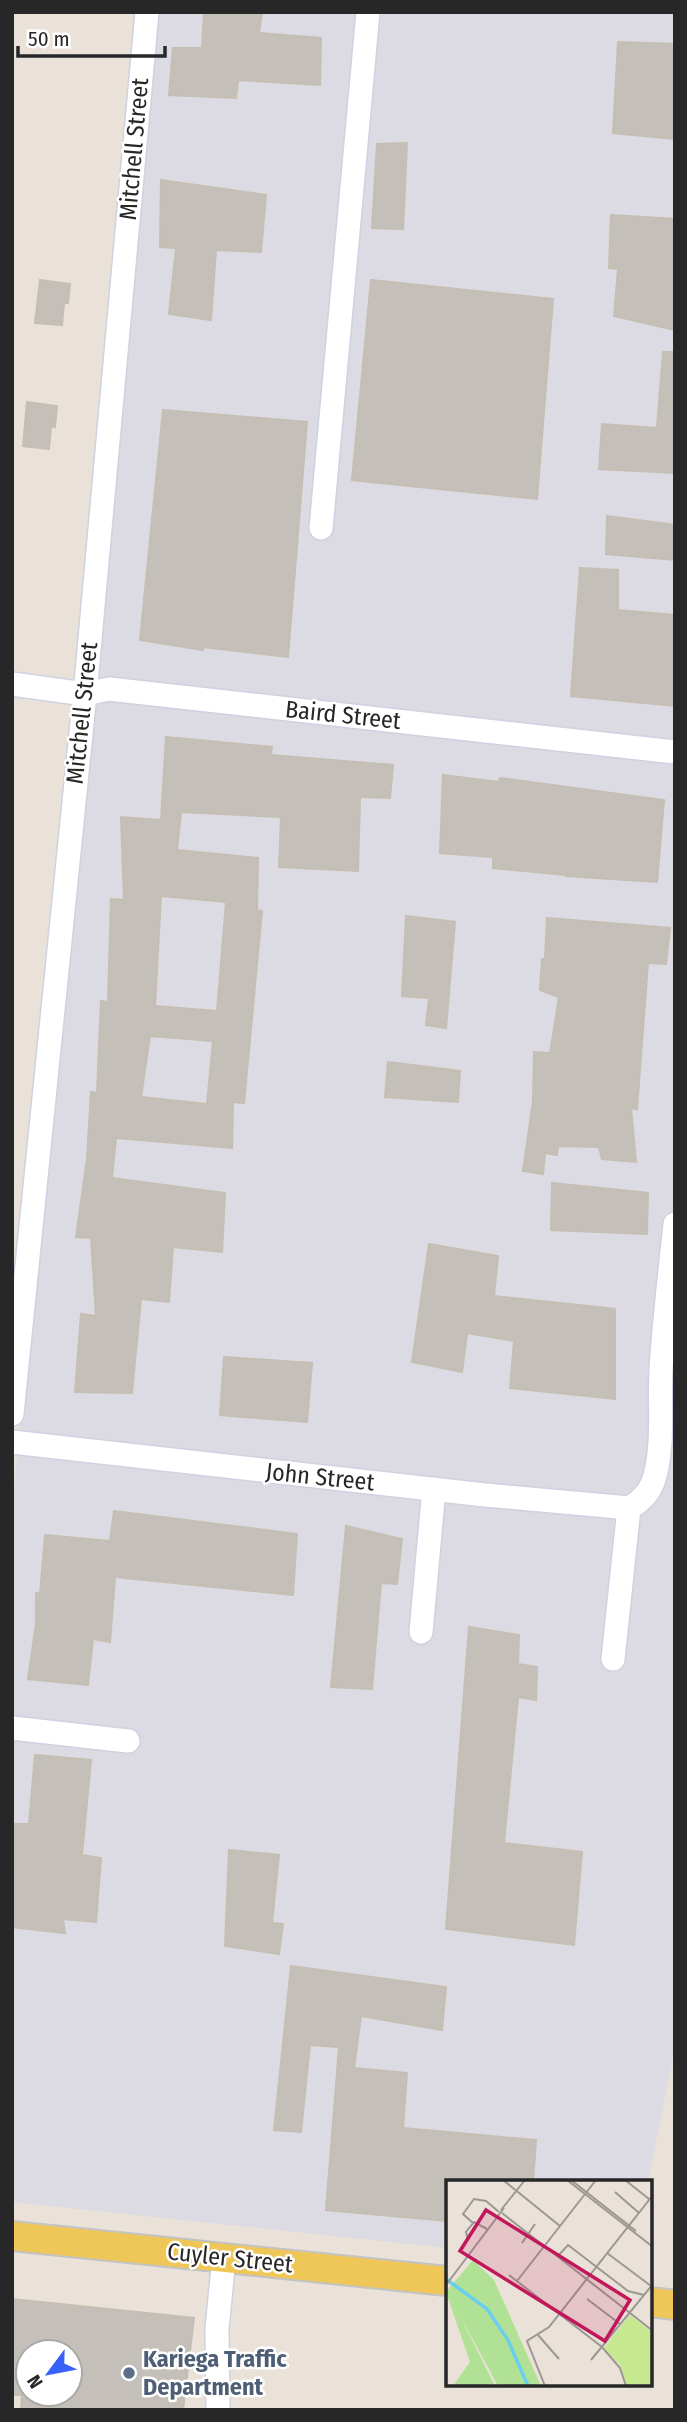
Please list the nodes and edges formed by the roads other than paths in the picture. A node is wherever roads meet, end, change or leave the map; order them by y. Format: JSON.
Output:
{"nodes":[{"id":1,"x":147,"y":12,"type":"edge"},
{"id":2,"x":368,"y":12,"type":"edge"},
{"id":3,"x":321,"y":528,"type":"dead end"},
{"id":4,"x":12,"y":684,"type":"edge"},
{"id":5,"x":85,"y":694,"type":"junction"},
{"id":6,"x":675,"y":752,"type":"edge"},
{"id":7,"x":22,"y":1210,"type":"edge"},
{"id":8,"x":675,"y":1224,"type":"edge"},
{"id":9,"x":12,"y":1414,"type":"edge"},
{"id":10,"x":12,"y":1442,"type":"edge"},
{"id":11,"x":435,"y":1489,"type":"junction"},
{"id":12,"x":629,"y":1508,"type":"junction"},
{"id":13,"x":421,"y":1632,"type":"dead end"},
{"id":14,"x":612,"y":1658,"type":"dead end"},
{"id":15,"x":12,"y":1728,"type":"edge"},
{"id":16,"x":128,"y":1741,"type":"dead end"},
{"id":17,"x":12,"y":2236,"type":"edge"},
{"id":18,"x":224,"y":2257,"type":"junction"},
{"id":19,"x":446,"y":2281,"type":"edge"},
{"id":20,"x":652,"y":2302,"type":"edge"},
{"id":21,"x":675,"y":2305,"type":"edge"},
{"id":22,"x":218,"y":2410,"type":"edge"}],
"edges":[{"from":1,"to":5,"type":"street","name":"Mitchell Street"},
{"from":2,"to":3,"type":"street"},
{"from":4,"to":5,"type":"street","name":"Baird Street"},
{"from":5,"to":6,"type":"street","name":"Baird Street"},
{"from":5,"to":7,"type":"street","name":"Mitchell Street"},
{"from":7,"to":9,"type":"street","name":"Mitchell Street"},
{"from":8,"to":12,"type":"street"},
{"from":10,"to":11,"type":"street","name":"John Street"},
{"from":11,"to":12,"type":"street","name":"John Street"},
{"from":11,"to":13,"type":"street"},
{"from":12,"to":14,"type":"street"},
{"from":15,"to":16,"type":"street"},
{"from":17,"to":18,"type":"main road","name":"Cuyler Street"},
{"from":18,"to":19,"type":"main road","name":"Cuyler Street"},
{"from":18,"to":22,"type":"street"},
{"from":20,"to":21,"type":"main road"}]}
